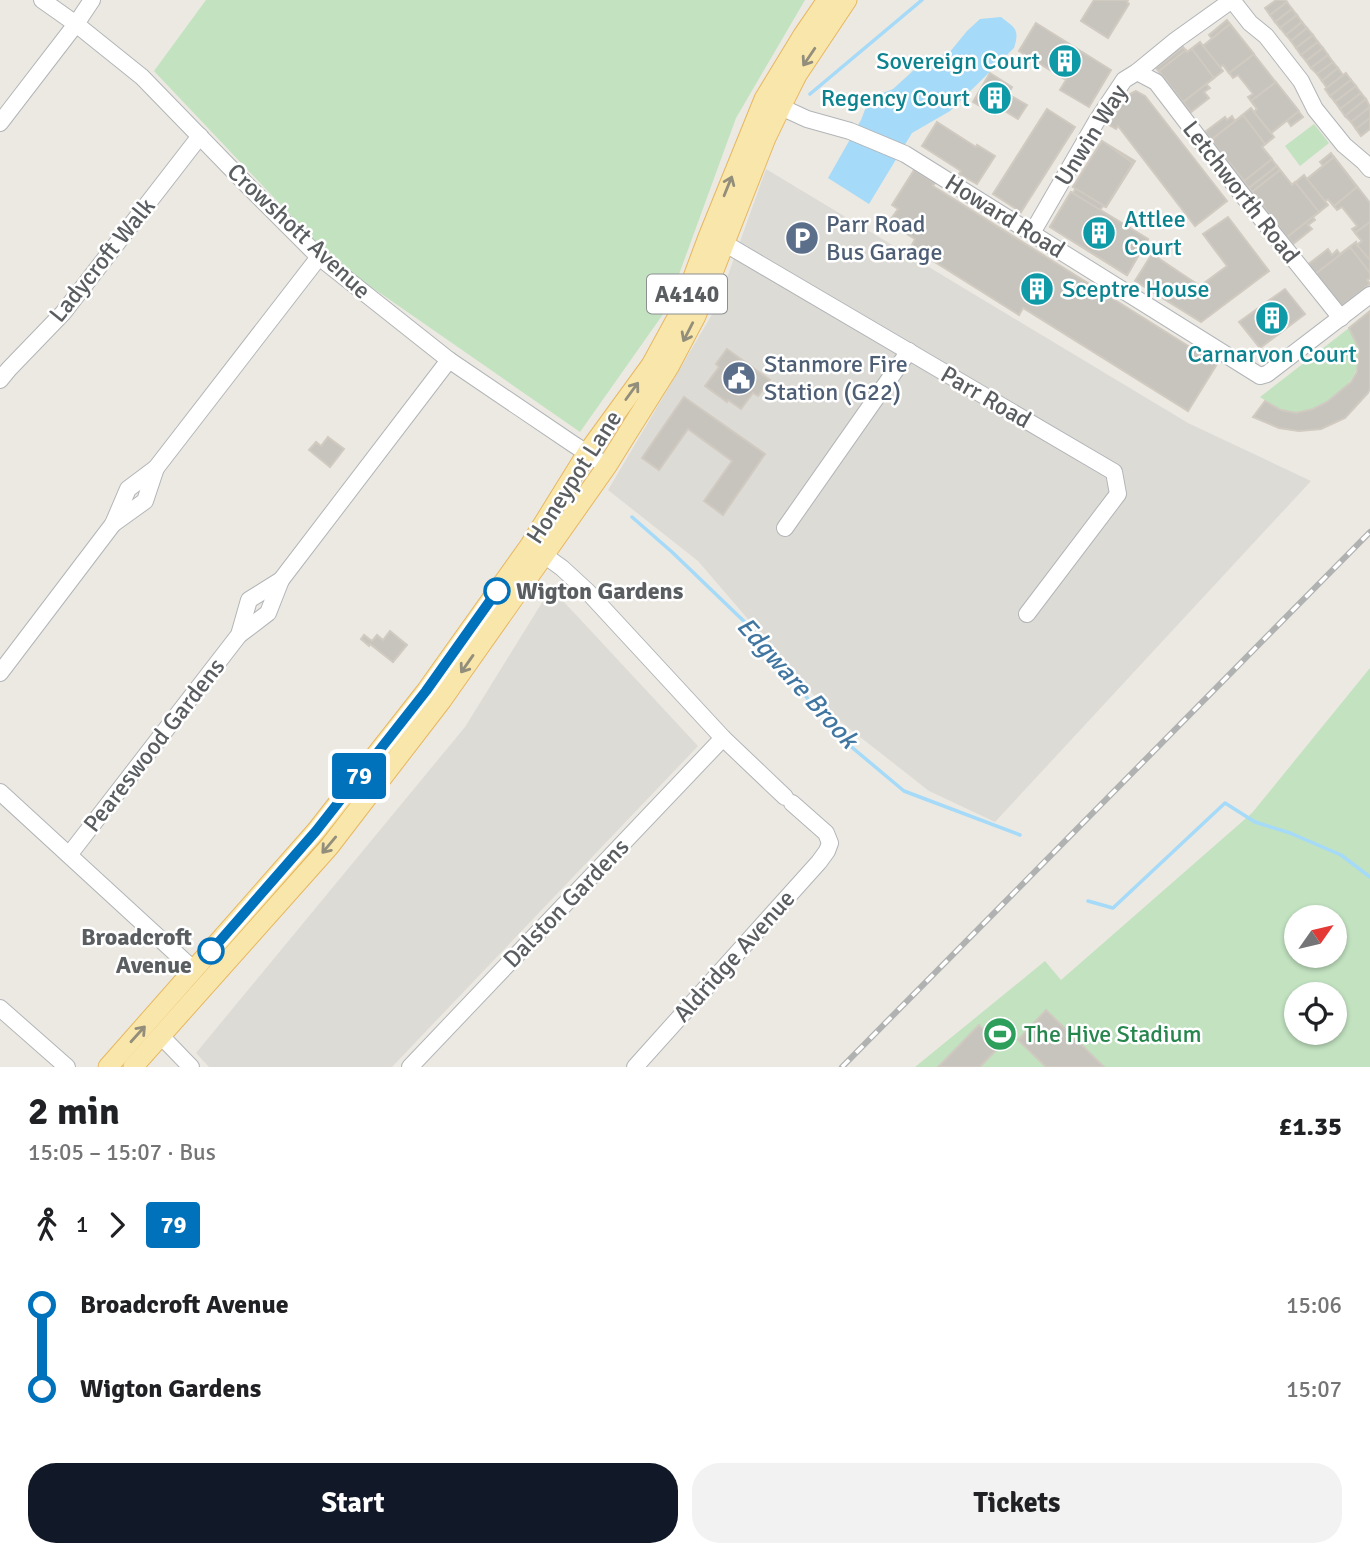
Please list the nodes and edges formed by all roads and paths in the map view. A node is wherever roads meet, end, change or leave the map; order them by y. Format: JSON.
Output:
{"nodes":[{"id":1,"x":43,"y":0,"type":"edge"},
{"id":2,"x":92,"y":0,"type":"edge"},
{"id":3,"x":827,"y":0,"type":"edge"},
{"id":4,"x":847,"y":0,"type":"edge"},
{"id":5,"x":1232,"y":0,"type":"edge"},
{"id":6,"x":76,"y":24,"type":"junction"},
{"id":7,"x":1137,"y":72,"type":"junction"},
{"id":8,"x":772,"y":103,"type":"junction"},
{"id":9,"x":0,"y":123,"type":"edge"},
{"id":10,"x":200,"y":136,"type":"junction"},
{"id":11,"x":1370,"y":169,"type":"edge"},
{"id":12,"x":1032,"y":233,"type":"junction"},
{"id":13,"x":716,"y":240,"type":"junction"},
{"id":14,"x":319,"y":257,"type":"junction"},
{"id":15,"x":1370,"y":295,"type":"edge"},
{"id":16,"x":1341,"y":318,"type":"junction"},
{"id":17,"x":909,"y":351,"type":"junction"},
{"id":18,"x":449,"y":360,"type":"junction"},
{"id":19,"x":0,"y":380,"type":"edge"},
{"id":20,"x":587,"y":453,"type":"junction"},
{"id":21,"x":607,"y":466,"type":"junction"},
{"id":22,"x":785,"y":528,"type":"dead end"},
{"id":23,"x":537,"y":550,"type":"junction"},
{"id":24,"x":1027,"y":614,"type":"dead end"},
{"id":25,"x":0,"y":673,"type":"edge"},
{"id":26,"x":723,"y":738,"type":"junction"},
{"id":27,"x":0,"y":792,"type":"edge"},
{"id":28,"x":69,"y":855,"type":"junction"},
{"id":29,"x":194,"y":970,"type":"junction"},
{"id":30,"x":0,"y":1008,"type":"edge"},
{"id":31,"x":161,"y":1036,"type":"junction"},
{"id":32,"x":67,"y":1067,"type":"edge"},
{"id":33,"x":108,"y":1067,"type":"edge"},
{"id":34,"x":134,"y":1067,"type":"edge"},
{"id":35,"x":191,"y":1067,"type":"edge"},
{"id":36,"x":410,"y":1067,"type":"edge"},
{"id":37,"x":635,"y":1067,"type":"edge"}],
"edges":[{"from":1,"to":6,"type":"street","name":"Crowshott Avenue"},
{"from":2,"to":6,"type":"street"},
{"from":3,"to":8,"type":"main road","name":"Honeypot Lane","number":"A4140"},
{"from":4,"to":8,"type":"main road","name":"Honeypot Lane","number":"A4140","one_way":true},
{"from":5,"to":7,"type":"street","name":"Unwin Way"},
{"from":5,"to":11,"type":"street"},
{"from":6,"to":9,"type":"street"},
{"from":6,"to":10,"type":"street","name":"Crowshott Avenue"},
{"from":7,"to":12,"type":"street","name":"Unwin Way"},
{"from":7,"to":16,"type":"street","name":"Letchworth Road"},
{"from":8,"to":12,"type":"street","name":"Howard Road"},
{"from":8,"to":13,"type":"main road","name":"Honeypot Lane","number":"A4140"},
{"from":10,"to":14,"type":"street","name":"Crowshott Avenue"},
{"from":10,"to":19,"type":"street","name":"Ladycroft Walk"},
{"from":12,"to":16,"type":"street","name":"Howard Road"},
{"from":13,"to":17,"type":"street","name":"Parr Road"},
{"from":20,"to":13,"type":"main road","name":"Honeypot Lane","number":"A4140","one_way":true},
{"from":13,"to":21,"type":"main road","name":"Honeypot Lane","number":"A4140","one_way":true},
{"from":14,"to":18,"type":"street","name":"Crowshott Avenue"},
{"from":14,"to":25,"type":"street"},
{"from":15,"to":16,"type":"street","name":"Howard Road"},
{"from":17,"to":22,"type":"street"},
{"from":17,"to":24,"type":"street","name":"Parr Road"},
{"from":18,"to":20,"type":"street","name":"Crowshott Avenue"},
{"from":18,"to":28,"type":"street","name":"Peareswood Gardens"},
{"from":20,"to":21,"type":"street","name":"Crowshott Avenue"},
{"from":20,"to":23,"type":"main road","name":"Honeypot Lane","number":"A4140"},
{"from":21,"to":23,"type":"main road","name":"Honeypot Lane","number":"A4140"},
{"from":23,"to":26,"type":"street"},
{"from":23,"to":29,"type":"main road","name":"Honeypot Lane","number":"A4140"},
{"from":23,"to":31,"type":"main road","name":"Honeypot Lane","number":"A4140","one_way":true},
{"from":26,"to":36,"type":"street","name":"Dalston Gardens"},
{"from":26,"to":37,"type":"street","name":"Aldridge Avenue"},
{"from":27,"to":28,"type":"street"},
{"from":28,"to":29,"type":"street"},
{"from":33,"to":29,"type":"main road","name":"Honeypot Lane","number":"A4140","one_way":true},
{"from":30,"to":32,"type":"street"},
{"from":31,"to":34,"type":"main road","name":"Honeypot Lane","number":"A4140"},
{"from":31,"to":35,"type":"street"}]}
